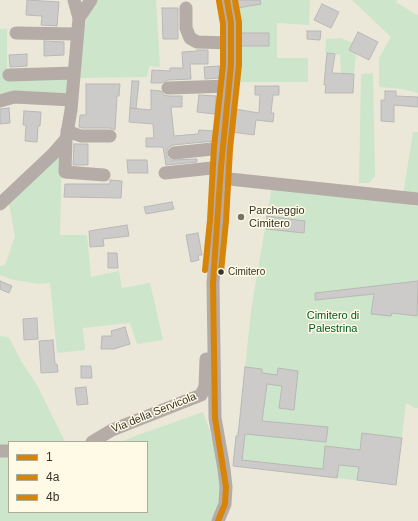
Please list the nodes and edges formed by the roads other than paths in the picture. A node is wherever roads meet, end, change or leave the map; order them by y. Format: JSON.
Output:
{"nodes":[{"id":1,"x":74,"y":0,"type":"edge"},
{"id":2,"x":92,"y":0,"type":"edge"},
{"id":3,"x":227,"y":0,"type":"edge"},
{"id":4,"x":186,"y":8,"type":"dead end"},
{"id":5,"x":79,"y":18,"type":"junction"},
{"id":6,"x":16,"y":33,"type":"dead end"},
{"id":7,"x":77,"y":34,"type":"junction"},
{"id":8,"x":231,"y":43,"type":"junction"},
{"id":9,"x":74,"y":73,"type":"junction"},
{"id":10,"x":10,"y":74,"type":"dead end"},
{"id":11,"x":229,"y":86,"type":"junction"},
{"id":12,"x":168,"y":88,"type":"dead end"},
{"id":13,"x":72,"y":100,"type":"junction"},
{"id":14,"x":0,"y":101,"type":"edge"},
{"id":15,"x":67,"y":135,"type":"junction"},
{"id":16,"x":110,"y":136,"type":"dead end"},
{"id":17,"x":222,"y":148,"type":"junction"},
{"id":18,"x":174,"y":154,"type":"dead end"},
{"id":19,"x":220,"y":172,"type":"junction"},
{"id":20,"x":165,"y":173,"type":"dead end"},
{"id":21,"x":104,"y":176,"type":"dead end"},
{"id":22,"x":418,"y":199,"type":"edge"},
{"id":23,"x":0,"y":204,"type":"edge"},
{"id":24,"x":214,"y":334,"type":"junction"},
{"id":25,"x":94,"y":441,"type":"edge"},
{"id":26,"x":218,"y":521,"type":"edge"}],
"edges":[{"from":1,"to":5,"type":"street"},
{"from":2,"to":5,"type":"street"},
{"from":3,"to":8,"type":"street"},
{"from":4,"to":8,"type":"street"},
{"from":5,"to":7,"type":"street"},
{"from":6,"to":7,"type":"street"},
{"from":7,"to":9,"type":"street"},
{"from":8,"to":11,"type":"street"},
{"from":9,"to":10,"type":"street"},
{"from":9,"to":13,"type":"street"},
{"from":11,"to":12,"type":"street"},
{"from":11,"to":17,"type":"street"},
{"from":13,"to":14,"type":"street"},
{"from":13,"to":15,"type":"street"},
{"from":15,"to":16,"type":"street"},
{"from":15,"to":21,"type":"street"},
{"from":15,"to":23,"type":"street"},
{"from":17,"to":18,"type":"street"},
{"from":17,"to":19,"type":"street"},
{"from":19,"to":20,"type":"street"},
{"from":19,"to":22,"type":"street"},
{"from":19,"to":24,"type":"street"},
{"from":24,"to":25,"type":"street","name":"Via della Servicola"},
{"from":24,"to":26,"type":"street"}]}
